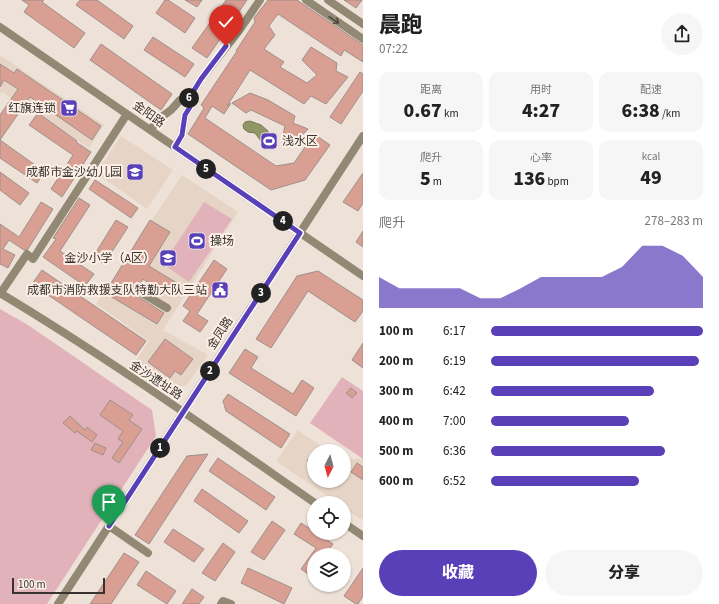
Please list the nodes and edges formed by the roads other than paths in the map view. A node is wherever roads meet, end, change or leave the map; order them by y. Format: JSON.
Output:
{"nodes":[{"id":1,"x":260,"y":0,"type":"edge"},
{"id":2,"x":306,"y":0,"type":"edge"},
{"id":3,"x":328,"y":0,"type":"edge"},
{"id":4,"x":363,"y":24,"type":"edge"},
{"id":5,"x":0,"y":27,"type":"edge"},
{"id":6,"x":363,"y":39,"type":"edge"},
{"id":7,"x":188,"y":100,"type":"junction"},
{"id":8,"x":127,"y":114,"type":"junction"},
{"id":9,"x":150,"y":130,"type":"junction"},
{"id":10,"x":363,"y":136,"type":"edge"},
{"id":11,"x":175,"y":147,"type":"junction"},
{"id":12,"x":300,"y":233,"type":"junction"},
{"id":13,"x":363,"y":276,"type":"edge"},
{"id":14,"x":140,"y":292,"type":"dead end"},
{"id":15,"x":0,"y":293,"type":"edge"},
{"id":16,"x":167,"y":308,"type":"dead end"},
{"id":17,"x":183,"y":412,"type":"junction"},
{"id":18,"x":307,"y":497,"type":"edge"},
{"id":19,"x":109,"y":526,"type":"junction"},
{"id":20,"x":351,"y":528,"type":"edge"},
{"id":21,"x":363,"y":536,"type":"edge"},
{"id":22,"x":148,"y":553,"type":"dead end"},
{"id":23,"x":58,"y":604,"type":"edge"},
{"id":24,"x":221,"y":604,"type":"edge"},
{"id":25,"x":231,"y":604,"type":"edge"}],
"edges":[{"from":1,"to":7,"type":"street"},
{"from":2,"to":6,"type":"street","one_way":true},
{"from":3,"to":4,"type":"street"},
{"from":5,"to":8,"type":"street","name":"金阳路"},
{"from":7,"to":9,"type":"street"},
{"from":7,"to":11,"type":"street"},
{"from":8,"to":9,"type":"street","name":"金阳路"},
{"from":8,"to":15,"type":"street"},
{"from":9,"to":11,"type":"street","name":"金阳路"},
{"from":10,"to":12,"type":"street","name":"金凤路"},
{"from":11,"to":12,"type":"street","name":"金阳路"},
{"from":12,"to":13,"type":"street","name":"金阳路"},
{"from":12,"to":17,"type":"street","name":"金凤路"},
{"from":14,"to":16,"type":"street"},
{"from":15,"to":17,"type":"street","name":"金沙遗址路"},
{"from":17,"to":18,"type":"street","name":"金沙遗址路"},
{"from":17,"to":19,"type":"street","name":"金凤路"},
{"from":19,"to":22,"type":"street"},
{"from":19,"to":23,"type":"street","name":"金凤路"},
{"from":20,"to":21,"type":"street"},
{"from":24,"to":25,"type":"street"}]}
